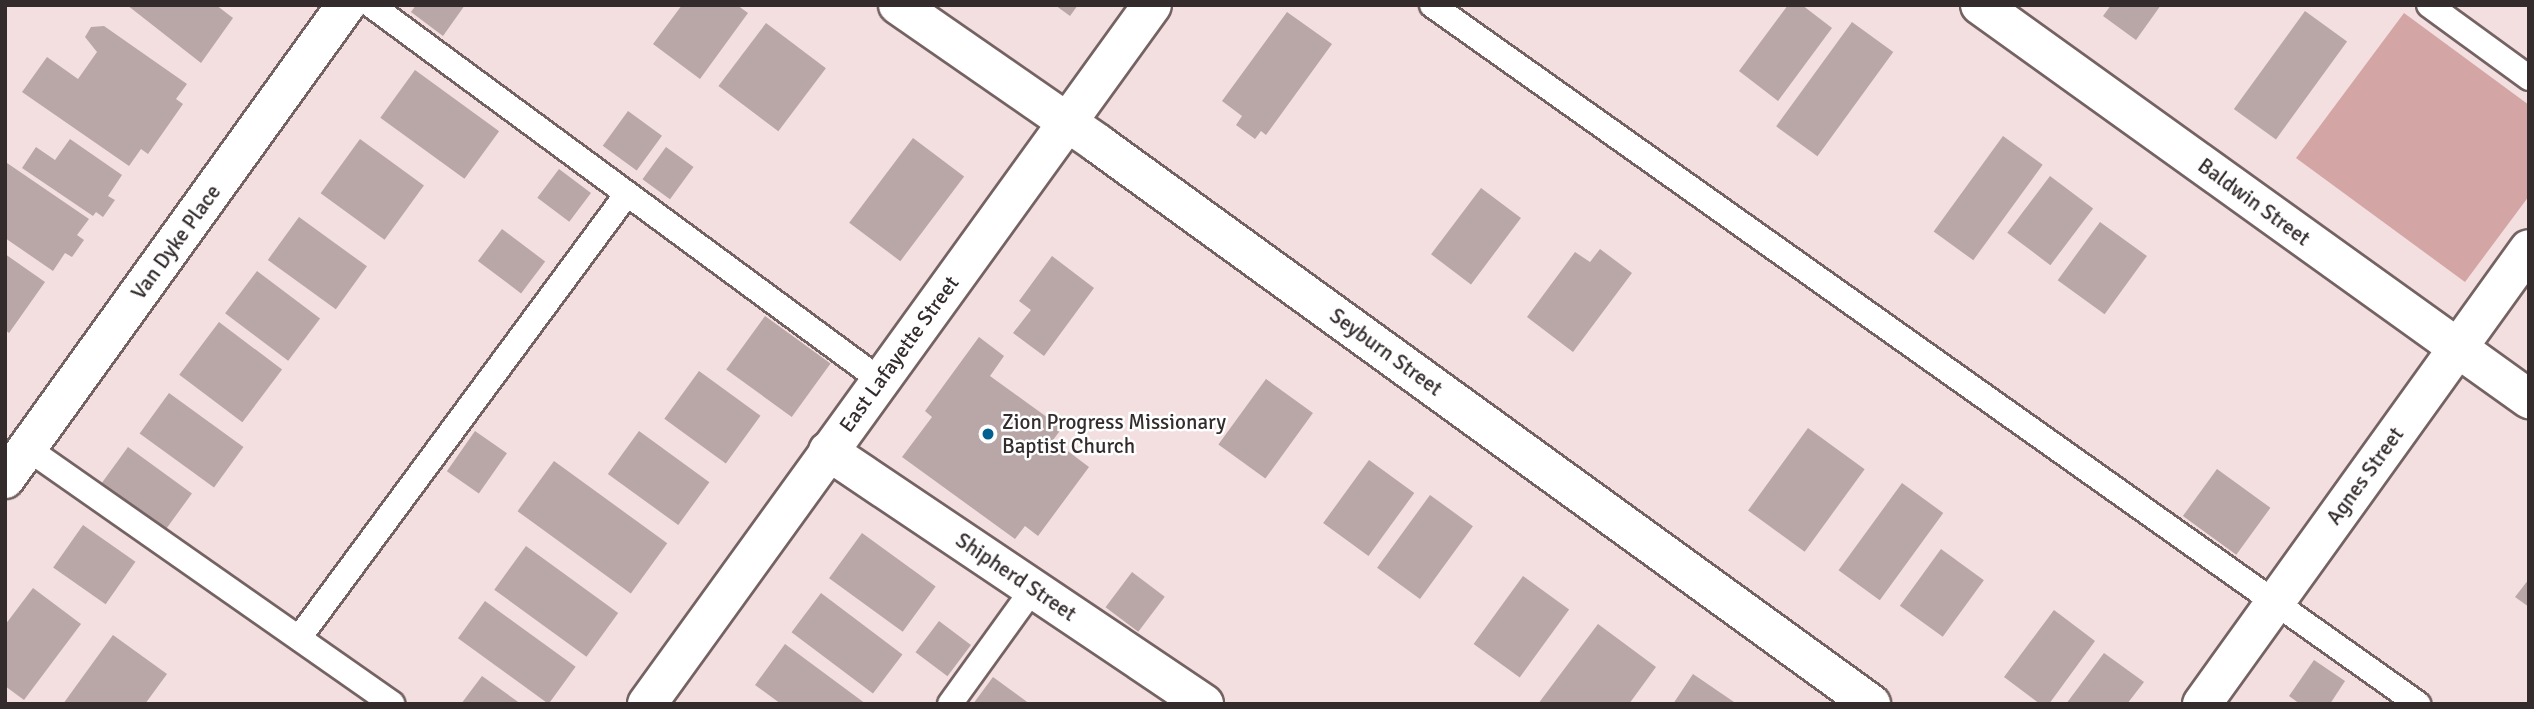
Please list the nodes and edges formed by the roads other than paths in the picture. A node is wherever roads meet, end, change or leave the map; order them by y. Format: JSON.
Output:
{"nodes":[{"id":1,"x":346,"y":5,"type":"edge"},
{"id":2,"x":371,"y":5,"type":"edge"},
{"id":3,"x":898,"y":5,"type":"edge"},
{"id":4,"x":1152,"y":5,"type":"edge"},
{"id":5,"x":1432,"y":5,"type":"edge"},
{"id":6,"x":1980,"y":5,"type":"edge"},
{"id":7,"x":2429,"y":5,"type":"edge"},
{"id":8,"x":2529,"y":78,"type":"edge"},
{"id":9,"x":1066,"y":124,"type":"junction"},
{"id":10,"x":627,"y":194,"type":"junction"},
{"id":11,"x":2529,"y":249,"type":"edge"},
{"id":12,"x":2457,"y":348,"type":"junction"},
{"id":13,"x":880,"y":380,"type":"junction"},
{"id":14,"x":2529,"y":399,"type":"edge"},
{"id":15,"x":27,"y":448,"type":"junction"},
{"id":16,"x":828,"y":451,"type":"junction"},
{"id":17,"x":5,"y":479,"type":"edge"},
{"id":18,"x":1033,"y":589,"type":"junction"},
{"id":19,"x":2276,"y":600,"type":"junction"},
{"id":20,"x":299,"y":638,"type":"junction"},
{"id":21,"x":392,"y":704,"type":"edge"},
{"id":22,"x":647,"y":704,"type":"edge"},
{"id":23,"x":950,"y":704,"type":"edge"},
{"id":24,"x":1204,"y":704,"type":"edge"},
{"id":25,"x":1871,"y":704,"type":"edge"},
{"id":26,"x":2202,"y":704,"type":"edge"},
{"id":27,"x":2418,"y":704,"type":"edge"}],
"edges":[{"from":1,"to":15,"type":"street","name":"Van Dyke Place"},
{"from":2,"to":10,"type":"lane"},
{"from":3,"to":9,"type":"street","name":"Seyburn Street"},
{"from":4,"to":9,"type":"street","name":"East Lafayette Street"},
{"from":5,"to":19,"type":"lane"},
{"from":6,"to":12,"type":"street","name":"Baldwin Street"},
{"from":7,"to":8,"type":"lane"},
{"from":9,"to":13,"type":"street","name":"East Lafayette Street"},
{"from":9,"to":25,"type":"street","name":"Seyburn Street"},
{"from":10,"to":13,"type":"lane"},
{"from":10,"to":20,"type":"lane"},
{"from":11,"to":12,"type":"street","name":"Agnes Street"},
{"from":12,"to":14,"type":"street","name":"Baldwin Street"},
{"from":12,"to":19,"type":"street","name":"Agnes Street"},
{"from":13,"to":16,"type":"street","name":"East Lafayette Street"},
{"from":15,"to":17,"type":"street","name":"Van Dyke Place"},
{"from":15,"to":20,"type":"lane"},
{"from":16,"to":18,"type":"street","name":"Shipherd Street"},
{"from":16,"to":22,"type":"street","name":"East Lafayette Street"},
{"from":18,"to":23,"type":"lane"},
{"from":18,"to":24,"type":"street","name":"Shipherd Street"},
{"from":19,"to":26,"type":"street","name":"Agnes Street"},
{"from":19,"to":27,"type":"lane"},
{"from":20,"to":21,"type":"lane"}]}
